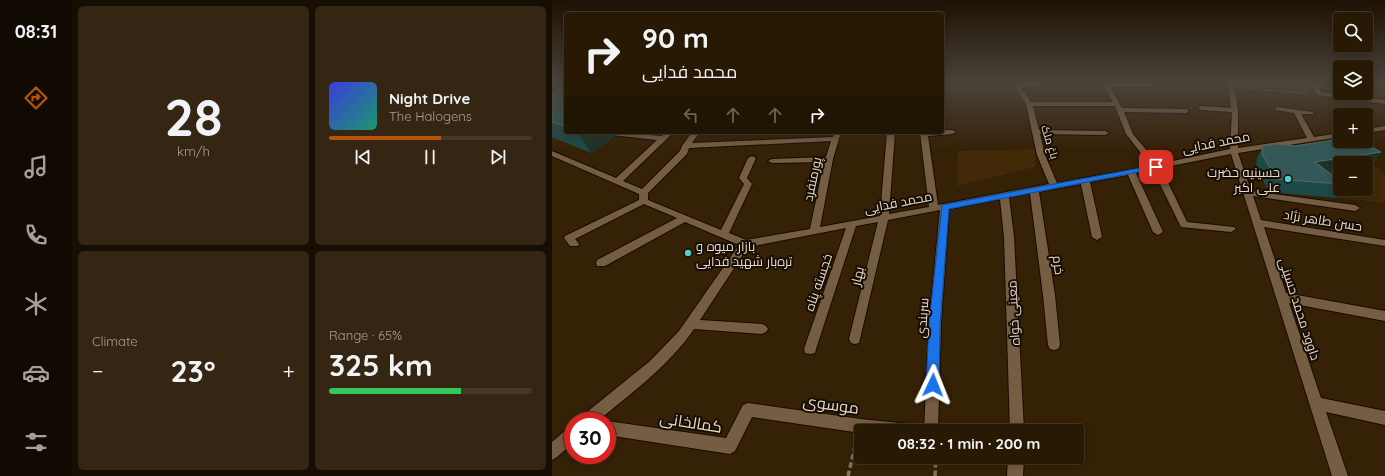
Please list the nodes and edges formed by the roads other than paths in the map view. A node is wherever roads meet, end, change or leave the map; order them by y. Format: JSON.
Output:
{"nodes":[{"id":1,"x":1029,"y":105,"type":"edge"},
{"id":2,"x":1065,"y":105,"type":"edge"},
{"id":3,"x":1235,"y":105,"type":"edge"},
{"id":4,"x":1118,"y":107,"type":"junction"},
{"id":5,"x":1201,"y":108,"type":"dead end"},
{"id":6,"x":1277,"y":108,"type":"dead end"},
{"id":7,"x":1236,"y":110,"type":"junction"},
{"id":8,"x":1186,"y":111,"type":"dead end"},
{"id":9,"x":1296,"y":111,"type":"junction"},
{"id":10,"x":1311,"y":113,"type":"dead end"},
{"id":11,"x":1385,"y":128,"type":"edge"},
{"id":12,"x":1373,"y":130,"type":"edge"},
{"id":13,"x":944,"y":132,"type":"edge"},
{"id":14,"x":952,"y":132,"type":"dead end"},
{"id":15,"x":1035,"y":132,"type":"junction"},
{"id":16,"x":1105,"y":133,"type":"dead end"},
{"id":17,"x":622,"y":134,"type":"edge"},
{"id":18,"x":668,"y":134,"type":"edge"},
{"id":19,"x":695,"y":134,"type":"edge"},
{"id":20,"x":891,"y":134,"type":"edge"},
{"id":21,"x":924,"y":134,"type":"edge"},
{"id":22,"x":837,"y":135,"type":"edge"},
{"id":23,"x":1333,"y":135,"type":"edge"},
{"id":24,"x":664,"y":138,"type":"junction"},
{"id":25,"x":1312,"y":139,"type":"junction"},
{"id":26,"x":686,"y":146,"type":"junction"},
{"id":27,"x":1234,"y":150,"type":"junction"},
{"id":28,"x":552,"y":153,"type":"edge"},
{"id":29,"x":752,"y":158,"type":"dead end"},
{"id":30,"x":828,"y":159,"type":"junction"},
{"id":31,"x":772,"y":160,"type":"dead end"},
{"id":32,"x":1156,"y":167,"type":"junction"},
{"id":33,"x":1132,"y":172,"type":"junction"},
{"id":34,"x":1085,"y":180,"type":"junction"},
{"id":35,"x":618,"y":181,"type":"junction"},
{"id":36,"x":1054,"y":186,"type":"junction"},
{"id":37,"x":1034,"y":190,"type":"junction"},
{"id":38,"x":1248,"y":193,"type":"junction"},
{"id":39,"x":1004,"y":195,"type":"junction"},
{"id":40,"x":643,"y":197,"type":"junction"},
{"id":41,"x":940,"y":208,"type":"junction"},
{"id":42,"x":1355,"y":208,"type":"dead end"},
{"id":43,"x":685,"y":218,"type":"junction"},
{"id":44,"x":884,"y":219,"type":"junction"},
{"id":45,"x":1258,"y":223,"type":"junction"},
{"id":46,"x":852,"y":224,"type":"junction"},
{"id":47,"x":1231,"y":230,"type":"dead end"},
{"id":48,"x":814,"y":232,"type":"junction"},
{"id":49,"x":1158,"y":232,"type":"dead end"},
{"id":50,"x":723,"y":235,"type":"junction"},
{"id":51,"x":1097,"y":237,"type":"dead end"},
{"id":52,"x":1385,"y":243,"type":"edge"},
{"id":53,"x":574,"y":244,"type":"dead end"},
{"id":54,"x":745,"y":244,"type":"junction"},
{"id":55,"x":602,"y":263,"type":"dead end"},
{"id":56,"x":1282,"y":297,"type":"junction"},
{"id":57,"x":1385,"y":316,"type":"edge"},
{"id":58,"x":691,"y":324,"type":"junction"},
{"id":59,"x":762,"y":329,"type":"dead end"},
{"id":60,"x":855,"y":339,"type":"dead end"},
{"id":61,"x":1054,"y":345,"type":"dead end"},
{"id":62,"x":810,"y":349,"type":"dead end"},
{"id":63,"x":1316,"y":403,"type":"junction"},
{"id":64,"x":748,"y":410,"type":"joint"},
{"id":65,"x":598,"y":412,"type":"edge"},
{"id":66,"x":1385,"y":418,"type":"edge"},
{"id":67,"x":931,"y":424,"type":"edge"},
{"id":68,"x":1017,"y":424,"type":"edge"},
{"id":69,"x":854,"y":425,"type":"edge"},
{"id":70,"x":616,"y":429,"type":"edge"},
{"id":71,"x":564,"y":441,"type":"edge"},
{"id":72,"x":552,"y":452,"type":"edge"},
{"id":73,"x":1016,"y":464,"type":"edge"},
{"id":74,"x":1015,"y":476,"type":"edge"},
{"id":75,"x":1340,"y":476,"type":"edge"}],
"edges":[{"from":1,"to":15,"type":"street","name":"باغ ملک"},
{"from":2,"to":4,"type":"street"},
{"from":3,"to":7,"type":"street"},
{"from":4,"to":8,"type":"street"},
{"from":4,"to":32,"type":"street"},
{"from":5,"to":7,"type":"street"},
{"from":6,"to":9,"type":"street"},
{"from":7,"to":27,"type":"street"},
{"from":9,"to":10,"type":"street"},
{"from":9,"to":25,"type":"street"},
{"from":11,"to":12,"type":"street"},
{"from":13,"to":14,"type":"street"},
{"from":15,"to":16,"type":"street"},
{"from":15,"to":36,"type":"street","name":"باغ ملک"},
{"from":17,"to":24,"type":"street"},
{"from":18,"to":24,"type":"street"},
{"from":19,"to":26,"type":"street"},
{"from":20,"to":44,"type":"street","name":"بهار"},
{"from":21,"to":41,"type":"street","name":"سربندی"},
{"from":22,"to":26,"type":"street"},
{"from":22,"to":30,"type":"street","name":"پورمنفرد"},
{"from":23,"to":25,"type":"street","name":"محمد فدایی"},
{"from":24,"to":35,"type":"street"},
{"from":25,"to":27,"type":"street","name":"محمد فدایی"},
{"from":26,"to":40,"type":"street"},
{"from":27,"to":32,"type":"street","name":"محمد فدایی"},
{"from":27,"to":38,"type":"street","name":"داوود محمد حسینی"},
{"from":28,"to":35,"type":"street"},
{"from":29,"to":50,"type":"street"},
{"from":30,"to":31,"type":"street"},
{"from":30,"to":48,"type":"street","name":"پورمنفرد"},
{"from":32,"to":33,"type":"street","name":"محمد فدایی"},
{"from":32,"to":47,"type":"street"},
{"from":33,"to":34,"type":"street","name":"محمد فدایی"},
{"from":33,"to":49,"type":"street"},
{"from":34,"to":36,"type":"street","name":"محمد فدایی"},
{"from":34,"to":51,"type":"street"},
{"from":35,"to":40,"type":"street"},
{"from":36,"to":37,"type":"street","name":"محمد فدایی"},
{"from":37,"to":39,"type":"street","name":"محمد فدایی"},
{"from":37,"to":61,"type":"street","name":"خرم"},
{"from":38,"to":42,"type":"street"},
{"from":38,"to":45,"type":"street","name":"داوود محمد حسینی"},
{"from":39,"to":41,"type":"street","name":"محمد فدایی"},
{"from":39,"to":68,"type":"street","name":"معینی خواه"},
{"from":40,"to":43,"type":"street"},
{"from":40,"to":53,"type":"street"},
{"from":41,"to":44,"type":"street","name":"محمد فدایی"},
{"from":41,"to":67,"type":"street","name":"سربندی"},
{"from":43,"to":50,"type":"street"},
{"from":43,"to":55,"type":"street"},
{"from":44,"to":46,"type":"street","name":"محمد فدایی"},
{"from":44,"to":60,"type":"street","name":"بهار"},
{"from":45,"to":52,"type":"street","name":"حسن طاهر نژاد"},
{"from":45,"to":56,"type":"street","name":"داوود محمد حسینی"},
{"from":46,"to":48,"type":"street","name":"محمد فدایی"},
{"from":46,"to":62,"type":"street","name":"خجسته پناه"},
{"from":48,"to":54,"type":"street","name":"محمد فدایی"},
{"from":50,"to":54,"type":"street"},
{"from":54,"to":58,"type":"street"},
{"from":56,"to":57,"type":"street"},
{"from":56,"to":63,"type":"street","name":"داوود محمد حسینی"},
{"from":58,"to":59,"type":"street"},
{"from":58,"to":65,"type":"street"},
{"from":63,"to":66,"type":"street"},
{"from":63,"to":75,"type":"street","name":"داوود محمد حسینی"},
{"from":64,"to":69,"type":"street","name":"موسوی"},
{"from":64,"to":70,"type":"street","name":"کمالخانی"},
{"from":71,"to":72,"type":"street"},
{"from":73,"to":74,"type":"street"}]}
